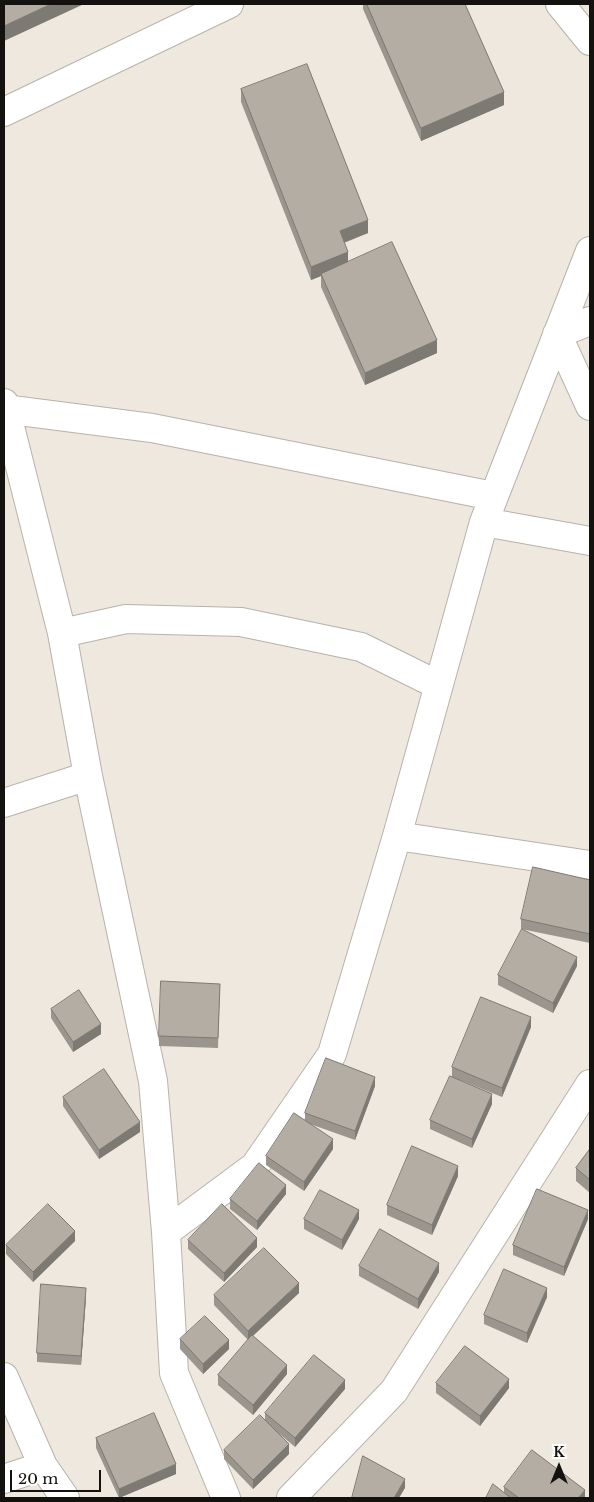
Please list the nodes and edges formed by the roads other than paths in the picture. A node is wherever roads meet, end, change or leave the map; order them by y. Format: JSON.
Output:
{"nodes":[{"id":1,"x":229,"y":4,"type":"edge"},
{"id":2,"x":560,"y":4,"type":"edge"},
{"id":3,"x":590,"y":41,"type":"edge"},
{"id":4,"x":4,"y":112,"type":"edge"},
{"id":5,"x":590,"y":250,"type":"edge"},
{"id":6,"x":590,"y":321,"type":"edge"},
{"id":7,"x":557,"y":334,"type":"junction"},
{"id":8,"x":590,"y":406,"type":"edge"},
{"id":9,"x":4,"y":407,"type":"edge"},
{"id":10,"x":493,"y":496,"type":"junction"},
{"id":11,"x":484,"y":522,"type":"junction"},
{"id":12,"x":590,"y":541,"type":"edge"},
{"id":13,"x":62,"y":633,"type":"junction"},
{"id":14,"x":438,"y":684,"type":"junction"},
{"id":15,"x":88,"y":776,"type":"junction"},
{"id":16,"x":4,"y":802,"type":"edge"},
{"id":17,"x":397,"y":836,"type":"junction"},
{"id":18,"x":590,"y":865,"type":"edge"},
{"id":19,"x":590,"y":1084,"type":"edge"},
{"id":20,"x":166,"y":1232,"type":"junction"},
{"id":21,"x":4,"y":1377,"type":"edge"},
{"id":22,"x":43,"y":1466,"type":"junction"},
{"id":23,"x":4,"y":1479,"type":"edge"},
{"id":24,"x":65,"y":1498,"type":"edge"},
{"id":25,"x":226,"y":1498,"type":"edge"},
{"id":26,"x":291,"y":1498,"type":"edge"}],
"edges":[{"from":1,"to":4,"type":"street"},
{"from":2,"to":3,"type":"street"},
{"from":5,"to":7,"type":"street"},
{"from":6,"to":7,"type":"street"},
{"from":7,"to":8,"type":"street"},
{"from":7,"to":10,"type":"street"},
{"from":9,"to":10,"type":"street"},
{"from":9,"to":13,"type":"street"},
{"from":10,"to":11,"type":"street"},
{"from":11,"to":12,"type":"street"},
{"from":11,"to":14,"type":"street"},
{"from":13,"to":14,"type":"street"},
{"from":13,"to":15,"type":"street"},
{"from":14,"to":17,"type":"street"},
{"from":15,"to":16,"type":"street"},
{"from":15,"to":20,"type":"street"},
{"from":17,"to":18,"type":"street"},
{"from":17,"to":20,"type":"street"},
{"from":19,"to":26,"type":"street"},
{"from":20,"to":25,"type":"street"},
{"from":21,"to":22,"type":"street"},
{"from":22,"to":23,"type":"street"},
{"from":22,"to":24,"type":"street"}]}
